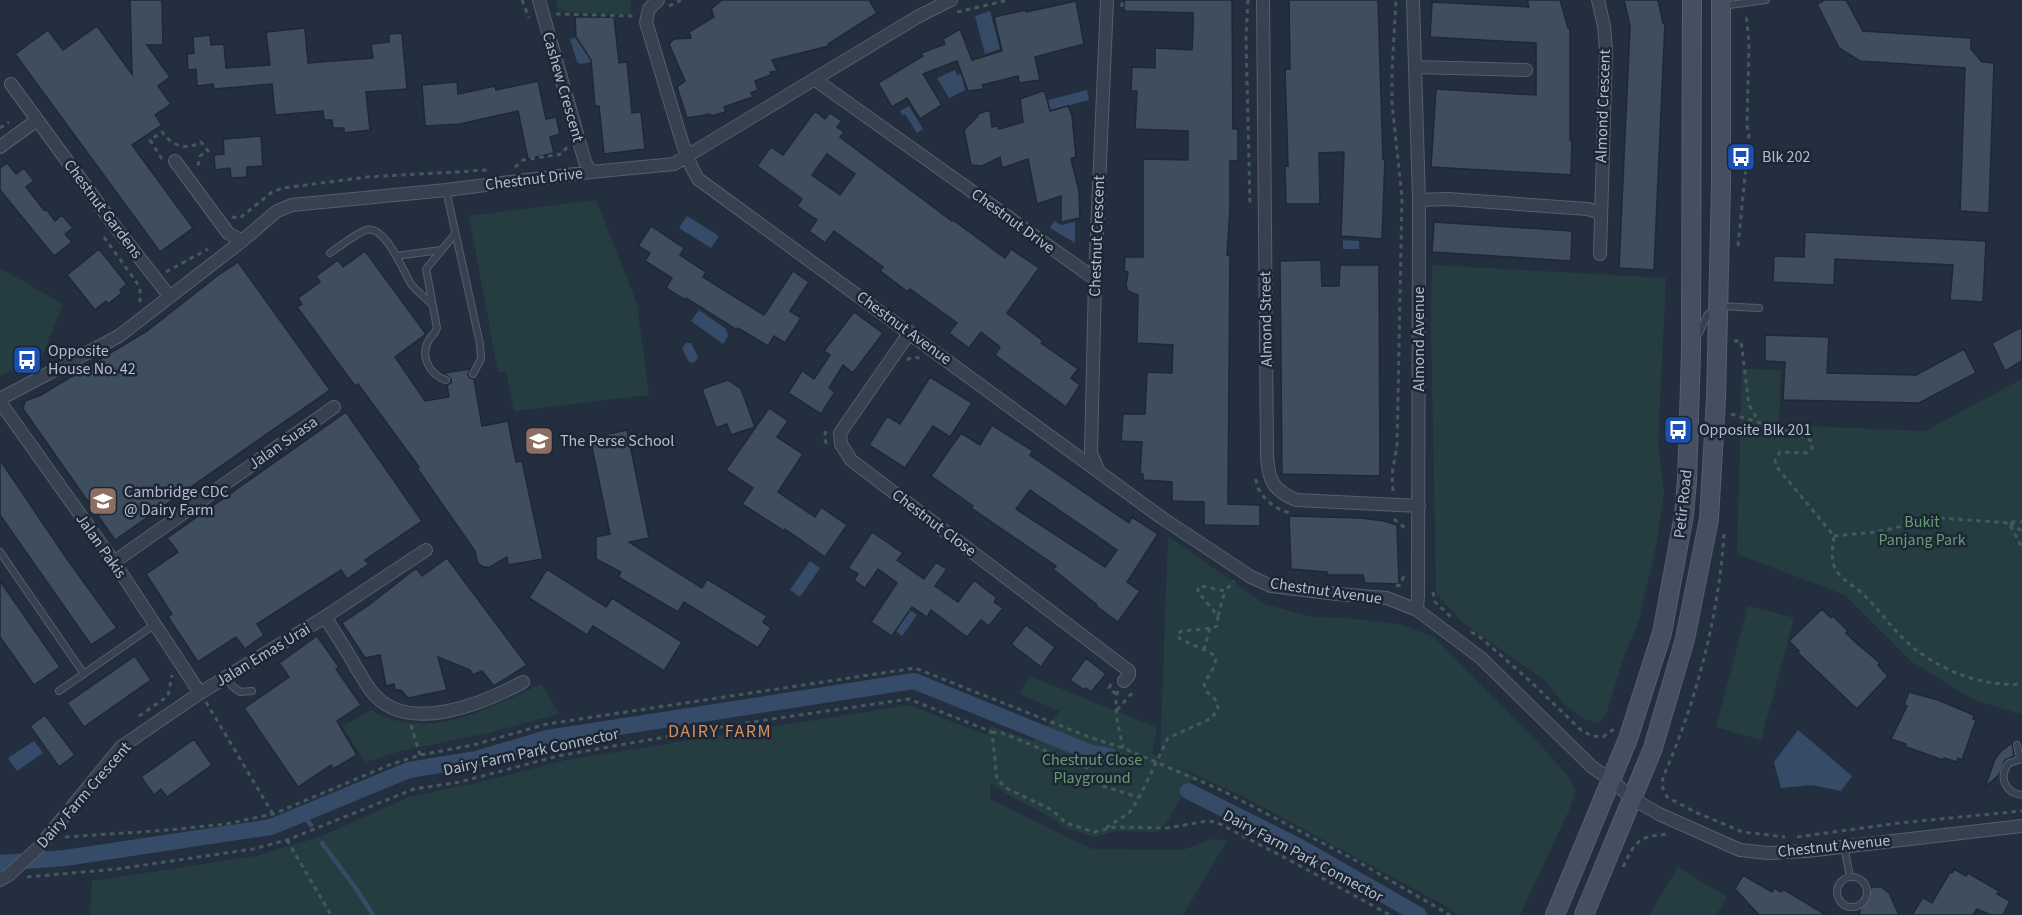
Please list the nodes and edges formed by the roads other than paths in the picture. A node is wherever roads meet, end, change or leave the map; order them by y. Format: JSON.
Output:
{"nodes":[{"id":1,"x":539,"y":0,"type":"edge"},
{"id":2,"x":1107,"y":0,"type":"edge"},
{"id":3,"x":1263,"y":0,"type":"edge"},
{"id":4,"x":1413,"y":0,"type":"edge"},
{"id":5,"x":1598,"y":0,"type":"edge"},
{"id":6,"x":1692,"y":0,"type":"edge"},
{"id":7,"x":1766,"y":0,"type":"edge"},
{"id":8,"x":1722,"y":3,"type":"edge"},
{"id":9,"x":662,"y":4,"type":"edge"},
{"id":10,"x":952,"y":6,"type":"edge"},
{"id":11,"x":1415,"y":67,"type":"junction"},
{"id":12,"x":1526,"y":70,"type":"dead end"},
{"id":13,"x":814,"y":79,"type":"junction"},
{"id":14,"x":11,"y":84,"type":"dead end"},
{"id":15,"x":37,"y":120,"type":"junction"},
{"id":16,"x":0,"y":147,"type":"edge"},
{"id":17,"x":686,"y":157,"type":"junction"},
{"id":18,"x":169,"y":161,"type":"road end"},
{"id":19,"x":591,"y":172,"type":"junction"},
{"id":20,"x":1721,"y":185,"type":"junction"},
{"id":21,"x":1693,"y":188,"type":"junction"},
{"id":22,"x":446,"y":190,"type":"junction"},
{"id":23,"x":1419,"y":200,"type":"junction"},
{"id":24,"x":1600,"y":213,"type":"junction"},
{"id":25,"x":455,"y":234,"type":"junction"},
{"id":26,"x":242,"y":241,"type":"junction"},
{"id":27,"x":441,"y":250,"type":"junction"},
{"id":28,"x":330,"y":252,"type":"dead end"},
{"id":29,"x":1600,"y":254,"type":"dead end"},
{"id":30,"x":396,"y":256,"type":"junction"},
{"id":31,"x":1095,"y":279,"type":"junction"},
{"id":32,"x":170,"y":297,"type":"junction"},
{"id":33,"x":432,"y":304,"type":"junction"},
{"id":34,"x":1718,"y":306,"type":"junction"},
{"id":35,"x":1759,"y":308,"type":"dead end"},
{"id":36,"x":910,"y":332,"type":"junction"},
{"id":37,"x":1691,"y":351,"type":"junction"},
{"id":38,"x":473,"y":374,"type":"dead end"},
{"id":39,"x":446,"y":380,"type":"dead end"},
{"id":40,"x":0,"y":400,"type":"edge"},
{"id":41,"x":334,"y":407,"type":"dead end"},
{"id":42,"x":1098,"y":471,"type":"junction"},
{"id":43,"x":1419,"y":506,"type":"junction"},
{"id":44,"x":426,"y":550,"type":"dead end"},
{"id":45,"x":0,"y":552,"type":"edge"},
{"id":46,"x":114,"y":562,"type":"junction"},
{"id":47,"x":1417,"y":610,"type":"junction"},
{"id":48,"x":326,"y":617,"type":"junction"},
{"id":49,"x":154,"y":625,"type":"junction"},
{"id":50,"x":84,"y":674,"type":"junction"},
{"id":51,"x":226,"y":676,"type":"junction"},
{"id":52,"x":523,"y":682,"type":"dead end"},
{"id":53,"x":1129,"y":686,"type":"road end"},
{"id":54,"x":59,"y":691,"type":"dead end"},
{"id":55,"x":252,"y":691,"type":"dead end"},
{"id":56,"x":198,"y":699,"type":"junction"},
{"id":57,"x":2018,"y":745,"type":"dead end"},
{"id":58,"x":2021,"y":759,"type":"edge"},
{"id":59,"x":1611,"y":780,"type":"junction"},
{"id":60,"x":2022,"y":795,"type":"edge"},
{"id":61,"x":1633,"y":799,"type":"junction"},
{"id":62,"x":2022,"y":826,"type":"edge"},
{"id":63,"x":1844,"y":846,"type":"junction"},
{"id":64,"x":5,"y":877,"type":"edge"},
{"id":65,"x":1850,"y":877,"type":"junction"},
{"id":66,"x":1555,"y":915,"type":"edge"},
{"id":67,"x":1584,"y":915,"type":"edge"}],
"edges":[{"from":1,"to":19,"type":"street","name":"Cashew Crescent"},
{"from":2,"to":31,"type":"street","name":"Chestnut Crescent"},
{"from":3,"to":43,"type":"street","name":"Almond Street"},
{"from":4,"to":11,"type":"street","name":"Almond Avenue"},
{"from":5,"to":24,"type":"street","name":"Almond Crescent"},
{"from":6,"to":21,"type":"main road","name":"Petir Road"},
{"from":7,"to":8,"type":"lane"},
{"from":8,"to":20,"type":"main road","name":"Petir Road"},
{"from":9,"to":17,"type":"street"},
{"from":10,"to":13,"type":"street","name":"Chestnut Drive"},
{"from":11,"to":12,"type":"street"},
{"from":11,"to":23,"type":"street","name":"Almond Avenue"},
{"from":13,"to":17,"type":"street","name":"Chestnut Drive"},
{"from":13,"to":31,"type":"street","name":"Chestnut Drive"},
{"from":14,"to":15,"type":"street","name":"Chestnut Gardens"},
{"from":15,"to":16,"type":"street"},
{"from":15,"to":32,"type":"street","name":"Chestnut Gardens"},
{"from":17,"to":19,"type":"street","name":"Chestnut Drive"},
{"from":17,"to":36,"type":"street","name":"Chestnut Avenue"},
{"from":18,"to":26,"type":"street"},
{"from":19,"to":22,"type":"street","name":"Chestnut Drive"},
{"from":20,"to":21,"type":"main road"},
{"from":20,"to":34,"type":"main road","name":"Petir Road"},
{"from":21,"to":37,"type":"main road","name":"Petir Road"},
{"from":22,"to":25,"type":"lane"},
{"from":22,"to":26,"type":"street","name":"Chestnut Drive"},
{"from":23,"to":24,"type":"street"},
{"from":23,"to":43,"type":"street","name":"Almond Avenue"},
{"from":24,"to":29,"type":"street","name":"Almond Crescent"},
{"from":25,"to":27,"type":"lane"},
{"from":25,"to":38,"type":"lane"},
{"from":26,"to":32,"type":"street","name":"Chestnut Drive"},
{"from":27,"to":30,"type":"lane"},
{"from":27,"to":33,"type":"lane"},
{"from":28,"to":30,"type":"lane"},
{"from":30,"to":33,"type":"lane"},
{"from":31,"to":42,"type":"street","name":"Chestnut Crescent"},
{"from":32,"to":40,"type":"street","name":"Chestnut Drive"},
{"from":33,"to":39,"type":"lane"},
{"from":34,"to":35,"type":"lane"},
{"from":34,"to":37,"type":"lane"},
{"from":34,"to":61,"type":"main road","name":"Petir Road"},
{"from":36,"to":42,"type":"street","name":"Chestnut Avenue"},
{"from":36,"to":53,"type":"street","name":"Chestnut Close"},
{"from":37,"to":59,"type":"main road","name":"Petir Road"},
{"from":40,"to":46,"type":"street","name":"Jalan Pakis"},
{"from":41,"to":46,"type":"street","name":"Jalan Suasa"},
{"from":42,"to":47,"type":"street","name":"Chestnut Avenue"},
{"from":43,"to":47,"type":"street","name":"Almond Avenue"},
{"from":44,"to":48,"type":"street","name":"Jalan Emas Urai"},
{"from":45,"to":50,"type":"lane"},
{"from":46,"to":49,"type":"street","name":"Jalan Pakis"},
{"from":47,"to":59,"type":"street","name":"Chestnut Avenue"},
{"from":48,"to":51,"type":"street","name":"Jalan Emas Urai"},
{"from":48,"to":52,"type":"street","name":"Jalan Emas Urai"},
{"from":49,"to":50,"type":"lane"},
{"from":49,"to":56,"type":"street","name":"Jalan Pakis"},
{"from":50,"to":54,"type":"lane"},
{"from":51,"to":55,"type":"lane"},
{"from":51,"to":56,"type":"street","name":"Jalan Emas Urai"},
{"from":56,"to":64,"type":"street","name":"Dairy Farm Crescent"},
{"from":57,"to":58,"type":"lane"},
{"from":58,"to":60,"type":"lane"},
{"from":59,"to":61,"type":"street","name":"Chestnut Avenue"},
{"from":59,"to":66,"type":"main road","name":"Petir Road"},
{"from":61,"to":63,"type":"street","name":"Chestnut Avenue"},
{"from":61,"to":67,"type":"main road","name":"Petir Road"},
{"from":62,"to":63,"type":"street","name":"Chestnut Avenue"},
{"from":63,"to":65,"type":"lane"},
{"from":65,"to":65,"type":"lane"}]}
